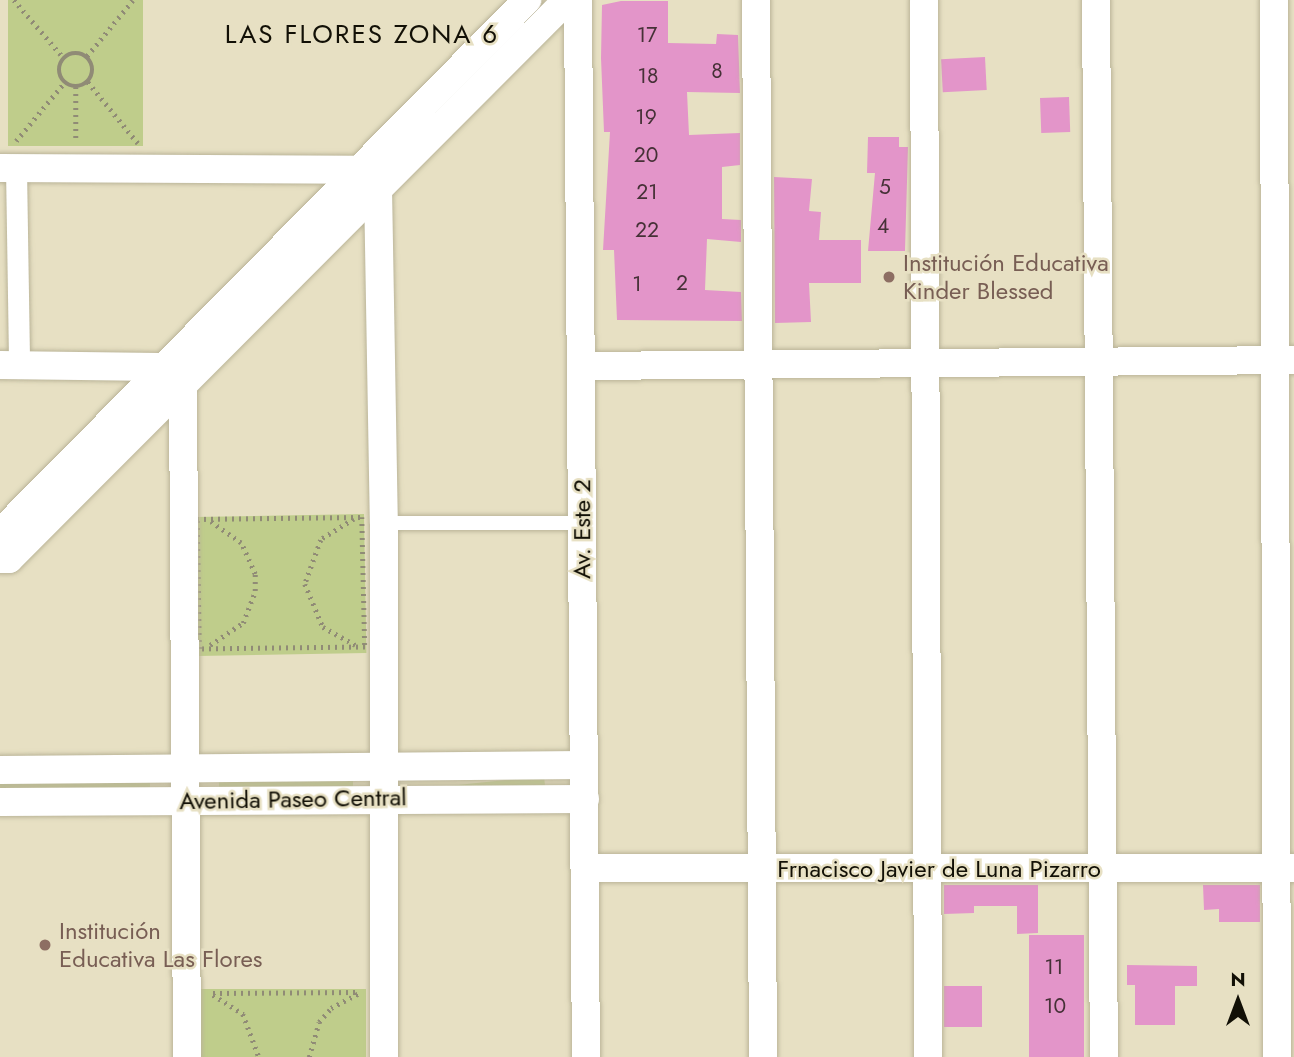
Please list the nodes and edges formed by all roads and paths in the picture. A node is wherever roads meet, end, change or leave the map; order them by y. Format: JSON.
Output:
{"nodes":[{"id":1,"x":14,"y":0,"type":"edge"},
{"id":2,"x":133,"y":0,"type":"edge"},
{"id":3,"x":527,"y":0,"type":"edge"},
{"id":4,"x":567,"y":0,"type":"edge"},
{"id":5,"x":578,"y":0,"type":"edge"},
{"id":6,"x":756,"y":0,"type":"edge"},
{"id":7,"x":925,"y":0,"type":"edge"},
{"id":8,"x":1096,"y":0,"type":"edge"},
{"id":9,"x":1274,"y":0,"type":"edge"},
{"id":10,"x":87,"y":56,"type":"junction"},
{"id":11,"x":63,"y":57,"type":"junction"},
{"id":12,"x":88,"y":82,"type":"junction"},
{"id":13,"x":64,"y":83,"type":"junction"},
{"id":14,"x":76,"y":87,"type":"junction"},
{"id":15,"x":138,"y":141,"type":"dead end"},
{"id":16,"x":76,"y":150,"type":"dead end"},
{"id":17,"x":10,"y":160,"type":"edge"},
{"id":18,"x":368,"y":179,"type":"junction"},
{"id":19,"x":1099,"y":360,"type":"junction"},
{"id":20,"x":1285,"y":360,"type":"edge"},
{"id":21,"x":9,"y":365,"type":"edge"},
{"id":22,"x":924,"y":365,"type":"junction"},
{"id":23,"x":582,"y":366,"type":"junction"},
{"id":24,"x":758,"y":366,"type":"junction"},
{"id":25,"x":160,"y":367,"type":"junction"},
{"id":26,"x":183,"y":384,"type":"junction"},
{"id":27,"x":197,"y":519,"type":"junction"},
{"id":28,"x":373,"y":520,"type":"junction"},
{"id":29,"x":581,"y":523,"type":"junction"},
{"id":30,"x":0,"y":533,"type":"edge"},
{"id":31,"x":0,"y":559,"type":"edge"},
{"id":32,"x":365,"y":647,"type":"junction"},
{"id":33,"x":199,"y":649,"type":"junction"},
{"id":34,"x":584,"y":765,"type":"junction"},
{"id":35,"x":384,"y":766,"type":"junction"},
{"id":36,"x":187,"y":768,"type":"junction"},
{"id":37,"x":0,"y":770,"type":"edge"},
{"id":38,"x":384,"y":797,"type":"junction"},
{"id":39,"x":585,"y":799,"type":"junction"},
{"id":40,"x":186,"y":800,"type":"junction"},
{"id":41,"x":0,"y":802,"type":"edge"},
{"id":42,"x":585,"y":868,"type":"junction"},
{"id":43,"x":1285,"y":868,"type":"edge"},
{"id":44,"x":764,"y":869,"type":"junction"},
{"id":45,"x":1103,"y":869,"type":"junction"},
{"id":46,"x":928,"y":871,"type":"junction"},
{"id":47,"x":363,"y":992,"type":"junction"},
{"id":48,"x":363,"y":1005,"type":"dead end"},
{"id":49,"x":187,"y":1057,"type":"edge"},
{"id":50,"x":259,"y":1057,"type":"edge"},
{"id":51,"x":309,"y":1057,"type":"edge"},
{"id":52,"x":384,"y":1057,"type":"edge"},
{"id":53,"x":586,"y":1057,"type":"edge"},
{"id":54,"x":763,"y":1057,"type":"edge"},
{"id":55,"x":928,"y":1057,"type":"edge"},
{"id":56,"x":1104,"y":1057,"type":"edge"},
{"id":57,"x":1277,"y":1057,"type":"edge"}],
"edges":[{"from":1,"to":11,"type":"path"},
{"from":2,"to":10,"type":"path"},
{"from":3,"to":18,"type":"street"},
{"from":4,"to":18,"type":"street"},
{"from":5,"to":23,"type":"street","name":"Av. Este 2"},
{"from":6,"to":24,"type":"street"},
{"from":7,"to":22,"type":"street"},
{"from":8,"to":19,"type":"street"},
{"from":9,"to":20,"type":"street"},
{"from":10,"to":11,"type":"path"},
{"from":10,"to":12,"type":"path"},
{"from":11,"to":13,"type":"path"},
{"from":12,"to":14,"type":"path"},
{"from":12,"to":15,"type":"path"},
{"from":13,"to":14,"type":"path"},
{"from":13,"to":17,"type":"path"},
{"from":14,"to":16,"type":"path"},
{"from":17,"to":18,"type":"street"},
{"from":17,"to":21,"type":"street"},
{"from":18,"to":25,"type":"street"},
{"from":18,"to":26,"type":"street"},
{"from":18,"to":28,"type":"street"},
{"from":19,"to":20,"type":"street"},
{"from":19,"to":22,"type":"street"},
{"from":19,"to":45,"type":"street"},
{"from":20,"to":43,"type":"street"},
{"from":21,"to":25,"type":"street"},
{"from":22,"to":24,"type":"street"},
{"from":22,"to":46,"type":"street"},
{"from":23,"to":24,"type":"street"},
{"from":23,"to":29,"type":"street","name":"Av. Este 2"},
{"from":24,"to":44,"type":"street"},
{"from":25,"to":26,"type":"street"},
{"from":25,"to":30,"type":"street"},
{"from":26,"to":31,"type":"street"},
{"from":26,"to":36,"type":"street"},
{"from":27,"to":28,"type":"path"},
{"from":27,"to":33,"type":"path"},
{"from":27,"to":33,"type":"path"},
{"from":28,"to":29,"type":"lane"},
{"from":28,"to":32,"type":"path"},
{"from":28,"to":32,"type":"path"},
{"from":28,"to":35,"type":"street"},
{"from":29,"to":34,"type":"street","name":"Av. Este 2"},
{"from":32,"to":33,"type":"path"},
{"from":34,"to":35,"type":"street","name":"Avenida Paseo Central"},
{"from":34,"to":39,"type":"street","name":"Av. Este 2"},
{"from":35,"to":36,"type":"street","name":"Avenida Paseo Central"},
{"from":35,"to":38,"type":"street"},
{"from":36,"to":37,"type":"street","name":"Avenida Paseo Central"},
{"from":36,"to":40,"type":"street"},
{"from":38,"to":39,"type":"street","name":"Avenida Paseo Central"},
{"from":38,"to":40,"type":"street","name":"Avenida Paseo Central"},
{"from":38,"to":52,"type":"street"},
{"from":39,"to":42,"type":"street","name":"Av. Este 2"},
{"from":40,"to":41,"type":"street","name":"Avenida Paseo Central"},
{"from":40,"to":49,"type":"street"},
{"from":42,"to":44,"type":"street","name":"Frnacisco Javier de Luna Pizarro"},
{"from":42,"to":53,"type":"street","name":"Av. Este 2"},
{"from":43,"to":45,"type":"street","name":"Frnacisco Javier de Luna Pizarro"},
{"from":43,"to":57,"type":"street"},
{"from":44,"to":46,"type":"street","name":"Frnacisco Javier de Luna Pizarro"},
{"from":44,"to":54,"type":"street"},
{"from":45,"to":46,"type":"street","name":"Frnacisco Javier de Luna Pizarro"},
{"from":45,"to":56,"type":"street"},
{"from":46,"to":55,"type":"street"},
{"from":47,"to":48,"type":"path"},
{"from":47,"to":50,"type":"path"},
{"from":47,"to":51,"type":"path"}]}
